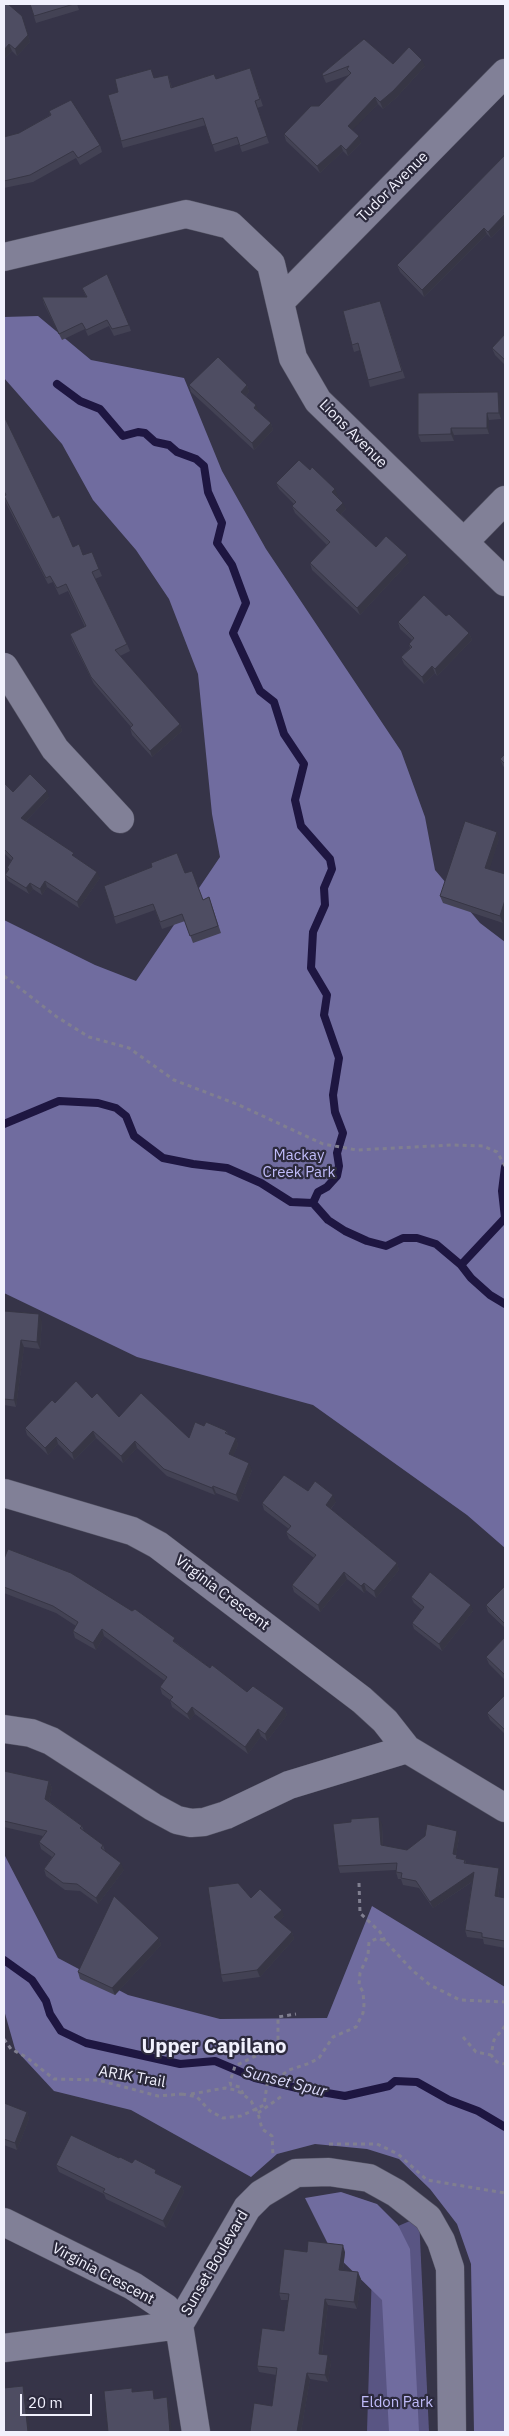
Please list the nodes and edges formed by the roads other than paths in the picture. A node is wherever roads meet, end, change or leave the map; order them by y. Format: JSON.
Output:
{"nodes":[{"id":1,"x":505,"y":73,"type":"edge"},
{"id":2,"x":4,"y":257,"type":"edge"},
{"id":3,"x":280,"y":302,"type":"junction"},
{"id":4,"x":505,"y":500,"type":"edge"},
{"id":5,"x":464,"y":542,"type":"junction"},
{"id":6,"x":505,"y":582,"type":"edge"},
{"id":7,"x":4,"y":667,"type":"edge"},
{"id":8,"x":120,"y":819,"type":"dead end"},
{"id":9,"x":4,"y":1493,"type":"edge"},
{"id":10,"x":4,"y":1729,"type":"edge"},
{"id":11,"x":408,"y":1749,"type":"junction"},
{"id":12,"x":505,"y":1808,"type":"edge"},
{"id":13,"x":4,"y":2222,"type":"edge"},
{"id":14,"x":179,"y":2325,"type":"junction"},
{"id":15,"x":4,"y":2348,"type":"edge"},
{"id":16,"x":196,"y":2432,"type":"edge"},
{"id":17,"x":452,"y":2432,"type":"edge"}],
"edges":[{"from":1,"to":3,"type":"street","name":"Tudor Avenue"},
{"from":2,"to":3,"type":"street","name":"Lions Avenue"},
{"from":3,"to":5,"type":"street","name":"Lions Avenue"},
{"from":4,"to":5,"type":"street"},
{"from":5,"to":6,"type":"street","name":"Lions Avenue"},
{"from":7,"to":8,"type":"street"},
{"from":9,"to":11,"type":"street","name":"Virginia Crescent"},
{"from":10,"to":11,"type":"street"},
{"from":11,"to":12,"type":"street","name":"Virginia Crescent"},
{"from":13,"to":14,"type":"street","name":"Virginia Crescent"},
{"from":14,"to":15,"type":"street","name":"Sunset Boulevard"},
{"from":14,"to":16,"type":"street"},
{"from":14,"to":17,"type":"street","name":"Sunset Boulevard"}]}
